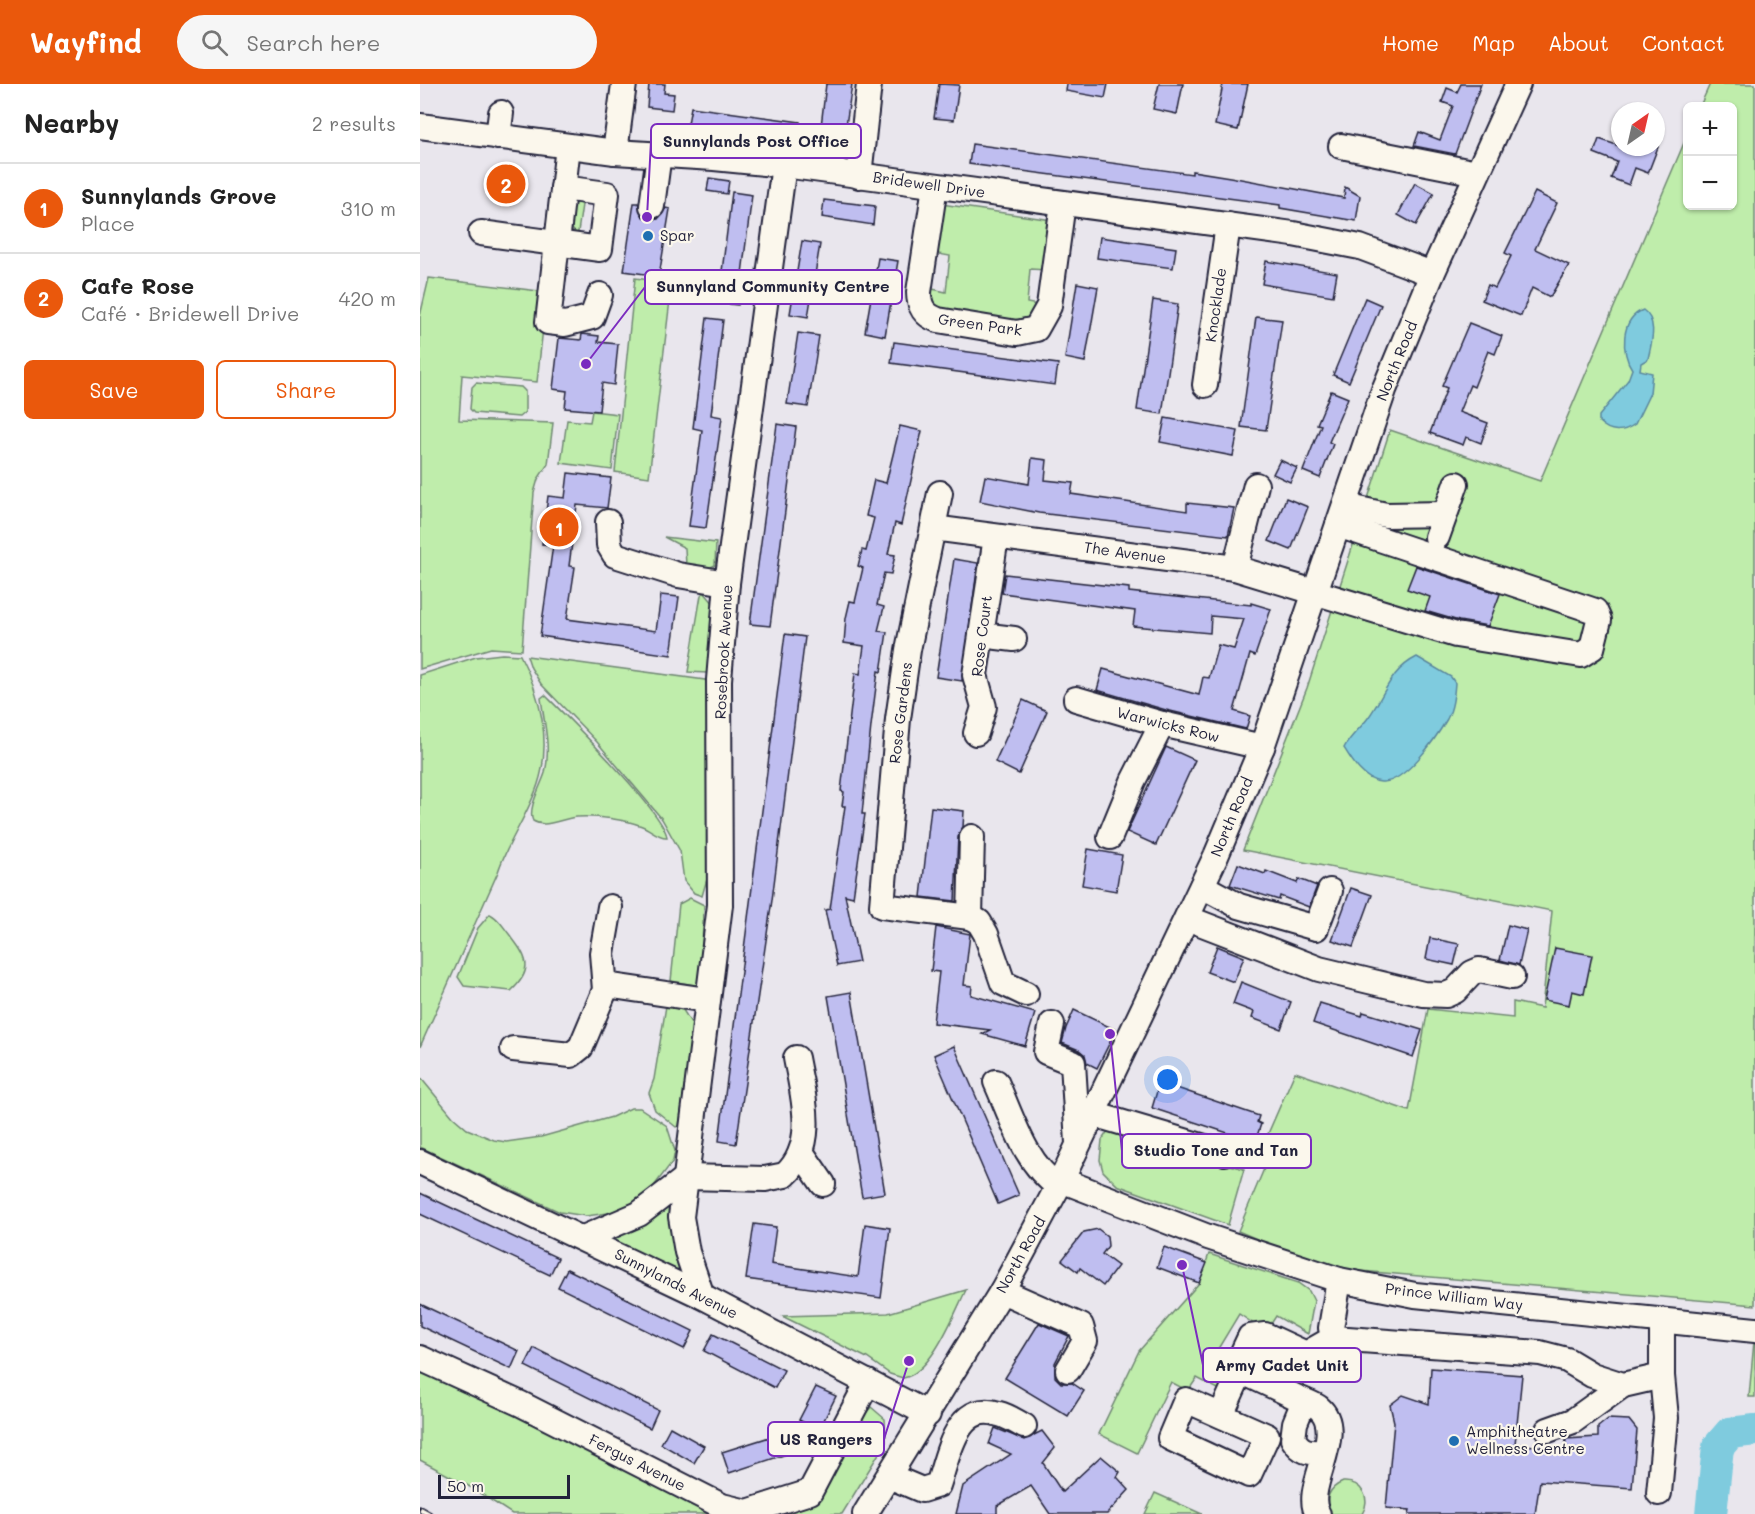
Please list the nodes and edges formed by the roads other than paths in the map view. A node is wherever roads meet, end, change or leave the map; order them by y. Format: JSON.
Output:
{"nodes":[{"id":1,"x":624,"y":84,"type":"edge"},
{"id":2,"x":869,"y":84,"type":"edge"},
{"id":3,"x":1518,"y":84,"type":"edge"},
{"id":4,"x":501,"y":113,"type":"dead end"},
{"id":5,"x":420,"y":126,"type":"edge"},
{"id":6,"x":498,"y":137,"type":"junction"},
{"id":7,"x":568,"y":146,"type":"junction"},
{"id":8,"x":1341,"y":146,"type":"dead end"},
{"id":9,"x":615,"y":152,"type":"junction"},
{"id":10,"x":659,"y":154,"type":"junction"},
{"id":11,"x":784,"y":165,"type":"junction"},
{"id":12,"x":1477,"y":173,"type":"junction"},
{"id":13,"x":859,"y":176,"type":"junction"},
{"id":14,"x":935,"y":186,"type":"junction"},
{"id":15,"x":562,"y":188,"type":"junction"},
{"id":16,"x":1063,"y":203,"type":"junction"},
{"id":17,"x":652,"y":206,"type":"dead end"},
{"id":18,"x":1228,"y":225,"type":"junction"},
{"id":19,"x":481,"y":233,"type":"dead end"},
{"id":20,"x":556,"y":243,"type":"junction"},
{"id":21,"x":1432,"y":274,"type":"junction"},
{"id":22,"x":600,"y":295,"type":"dead end"},
{"id":23,"x":1204,"y":384,"type":"dead end"},
{"id":24,"x":1456,"y":484,"type":"dead end"},
{"id":25,"x":1256,"y":485,"type":"dead end"},
{"id":26,"x":940,"y":493,"type":"dead end"},
{"id":27,"x":1445,"y":514,"type":"junction"},
{"id":28,"x":1342,"y":515,"type":"junction"},
{"id":29,"x":608,"y":522,"type":"dead end"},
{"id":30,"x":933,"y":528,"type":"junction"},
{"id":31,"x":996,"y":537,"type":"junction"},
{"id":32,"x":1437,"y":537,"type":"dead end"},
{"id":33,"x":1235,"y":568,"type":"junction"},
{"id":34,"x":728,"y":583,"type":"junction"},
{"id":35,"x":1315,"y":594,"type":"junction"},
{"id":36,"x":981,"y":635,"type":"junction"},
{"id":37,"x":1014,"y":639,"type":"dead end"},
{"id":38,"x":1076,"y":699,"type":"dead end"},
{"id":39,"x":1162,"y":724,"type":"junction"},
{"id":40,"x":976,"y":733,"type":"dead end"},
{"id":41,"x":1262,"y":747,"type":"junction"},
{"id":42,"x":972,"y":837,"type":"dead end"},
{"id":43,"x":1110,"y":837,"type":"dead end"},
{"id":44,"x":1202,"y":886,"type":"junction"},
{"id":45,"x":1330,"y":891,"type":"dead end"},
{"id":46,"x":610,"y":907,"type":"dead end"},
{"id":47,"x":970,"y":917,"type":"junction"},
{"id":48,"x":1187,"y":918,"type":"junction"},
{"id":49,"x":1512,"y":977,"type":"dead end"},
{"id":50,"x":606,"y":985,"type":"junction"},
{"id":51,"x":1026,"y":994,"type":"dead end"},
{"id":52,"x":707,"y":999,"type":"junction"},
{"id":53,"x":1052,"y":1024,"type":"dead end"},
{"id":54,"x":513,"y":1049,"type":"dead end"},
{"id":55,"x":796,"y":1058,"type":"dead end"},
{"id":56,"x":996,"y":1082,"type":"dead end"},
{"id":57,"x":1094,"y":1114,"type":"junction"},
{"id":58,"x":1078,"y":1145,"type":"junction"},
{"id":59,"x":801,"y":1152,"type":"junction"},
{"id":60,"x":1225,"y":1153,"type":"dead end"},
{"id":61,"x":420,"y":1162,"type":"edge"},
{"id":62,"x":687,"y":1177,"type":"junction"},
{"id":63,"x":1060,"y":1183,"type":"junction"},
{"id":64,"x":823,"y":1184,"type":"dead end"},
{"id":65,"x":583,"y":1238,"type":"junction"},
{"id":66,"x":1339,"y":1280,"type":"junction"},
{"id":67,"x":1002,"y":1291,"type":"junction"},
{"id":68,"x":702,"y":1296,"type":"junction"},
{"id":69,"x":1662,"y":1322,"type":"junction"},
{"id":70,"x":1755,"y":1330,"type":"edge"},
{"id":71,"x":1334,"y":1338,"type":"junction"},
{"id":72,"x":420,"y":1359,"type":"edge"},
{"id":73,"x":1068,"y":1370,"type":"dead end"},
{"id":74,"x":1241,"y":1371,"type":"junction"},
{"id":75,"x":1662,"y":1376,"type":"junction"},
{"id":76,"x":868,"y":1382,"type":"junction"},
{"id":77,"x":1623,"y":1385,"type":"junction"},
{"id":78,"x":1304,"y":1401,"type":"junction"},
{"id":79,"x":927,"y":1414,"type":"junction"},
{"id":80,"x":1221,"y":1416,"type":"dead end"},
{"id":81,"x":1024,"y":1426,"type":"dead end"},
{"id":82,"x":1548,"y":1430,"type":"dead end"},
{"id":83,"x":1323,"y":1452,"type":"junction"},
{"id":84,"x":889,"y":1476,"type":"junction"},
{"id":85,"x":1659,"y":1493,"type":"dead end"},
{"id":86,"x":865,"y":1514,"type":"edge"},
{"id":87,"x":1318,"y":1514,"type":"edge"}],
"edges":[{"from":1,"to":9,"type":"street"},
{"from":2,"to":13,"type":"street"},
{"from":3,"to":12,"type":"street","name":"North Road"},
{"from":4,"to":6,"type":"street"},
{"from":5,"to":6,"type":"street","name":"Bridewell Drive"},
{"from":6,"to":7,"type":"street","name":"Bridewell Drive"},
{"from":7,"to":9,"type":"street","name":"Bridewell Drive"},
{"from":7,"to":15,"type":"street"},
{"from":8,"to":12,"type":"street"},
{"from":9,"to":10,"type":"street","name":"Bridewell Drive"},
{"from":10,"to":11,"type":"street","name":"Bridewell Drive"},
{"from":10,"to":17,"type":"street"},
{"from":11,"to":13,"type":"street","name":"Bridewell Drive"},
{"from":11,"to":34,"type":"street","name":"Rosebrook Avenue"},
{"from":12,"to":21,"type":"street","name":"North Road"},
{"from":13,"to":14,"type":"street","name":"Bridewell Drive"},
{"from":14,"to":16,"type":"street","name":"Bridewell Drive"},
{"from":14,"to":16,"type":"street","name":"Green Park"},
{"from":15,"to":20,"type":"street"},
{"from":15,"to":20,"type":"street"},
{"from":16,"to":18,"type":"street","name":"Bridewell Drive"},
{"from":18,"to":21,"type":"street","name":"Bridewell Drive"},
{"from":18,"to":23,"type":"street","name":"Knocklade"},
{"from":19,"to":20,"type":"street"},
{"from":20,"to":22,"type":"street"},
{"from":21,"to":28,"type":"street","name":"North Road"},
{"from":24,"to":27,"type":"street"},
{"from":25,"to":33,"type":"street"},
{"from":26,"to":30,"type":"street","name":"Rose Gardens"},
{"from":27,"to":28,"type":"street"},
{"from":27,"to":32,"type":"street"},
{"from":28,"to":35,"type":"street","name":"North Road"},
{"from":28,"to":35,"type":"street","name":"The Avenue"},
{"from":29,"to":34,"type":"street"},
{"from":30,"to":31,"type":"street","name":"The Avenue"},
{"from":30,"to":47,"type":"street","name":"Rose Gardens"},
{"from":31,"to":33,"type":"street","name":"The Avenue"},
{"from":31,"to":36,"type":"street","name":"Rose Court"},
{"from":33,"to":35,"type":"street","name":"The Avenue"},
{"from":34,"to":52,"type":"street","name":"Rosebrook Avenue"},
{"from":35,"to":41,"type":"street","name":"North Road"},
{"from":36,"to":37,"type":"street"},
{"from":36,"to":40,"type":"street","name":"Rose Court"},
{"from":38,"to":39,"type":"street","name":"Warwicks Row"},
{"from":39,"to":41,"type":"street","name":"Warwicks Row"},
{"from":39,"to":43,"type":"street"},
{"from":41,"to":44,"type":"street","name":"North Road"},
{"from":42,"to":47,"type":"street"},
{"from":44,"to":45,"type":"street"},
{"from":44,"to":48,"type":"street","name":"North Road"},
{"from":46,"to":50,"type":"street"},
{"from":47,"to":51,"type":"street"},
{"from":48,"to":49,"type":"street"},
{"from":48,"to":57,"type":"street","name":"North Road"},
{"from":50,"to":52,"type":"street"},
{"from":50,"to":54,"type":"street"},
{"from":52,"to":62,"type":"street","name":"Rosebrook Avenue"},
{"from":53,"to":58,"type":"street"},
{"from":55,"to":59,"type":"street"},
{"from":56,"to":63,"type":"street"},
{"from":57,"to":58,"type":"street","name":"North Road"},
{"from":57,"to":60,"type":"street"},
{"from":58,"to":63,"type":"street","name":"North Road"},
{"from":59,"to":62,"type":"street"},
{"from":59,"to":64,"type":"street"},
{"from":61,"to":65,"type":"street","name":"Sunnylands Avenue"},
{"from":62,"to":65,"type":"street"},
{"from":62,"to":68,"type":"street","name":"Rosebrook Avenue"},
{"from":63,"to":66,"type":"street","name":"Prince William Way"},
{"from":63,"to":67,"type":"street","name":"North Road"},
{"from":65,"to":68,"type":"street","name":"Sunnylands Avenue"},
{"from":66,"to":69,"type":"street","name":"Prince William Way"},
{"from":66,"to":71,"type":"street"},
{"from":67,"to":73,"type":"street"},
{"from":67,"to":79,"type":"street","name":"North Road"},
{"from":68,"to":76,"type":"street","name":"Sunnylands Avenue"},
{"from":69,"to":70,"type":"street","name":"Prince William Way"},
{"from":69,"to":75,"type":"street"},
{"from":71,"to":74,"type":"street"},
{"from":71,"to":77,"type":"street"},
{"from":72,"to":76,"type":"street","name":"Fergus Avenue"},
{"from":74,"to":78,"type":"street"},
{"from":74,"to":80,"type":"street"},
{"from":75,"to":77,"type":"street"},
{"from":75,"to":85,"type":"street"},
{"from":76,"to":79,"type":"street","name":"Sunnylands Avenue"},
{"from":77,"to":82,"type":"street"},
{"from":78,"to":83,"type":"street"},
{"from":78,"to":83,"type":"street"},
{"from":79,"to":84,"type":"street","name":"North Road"},
{"from":81,"to":84,"type":"street"},
{"from":83,"to":87,"type":"street"},
{"from":84,"to":86,"type":"street","name":"North Road"}]}
